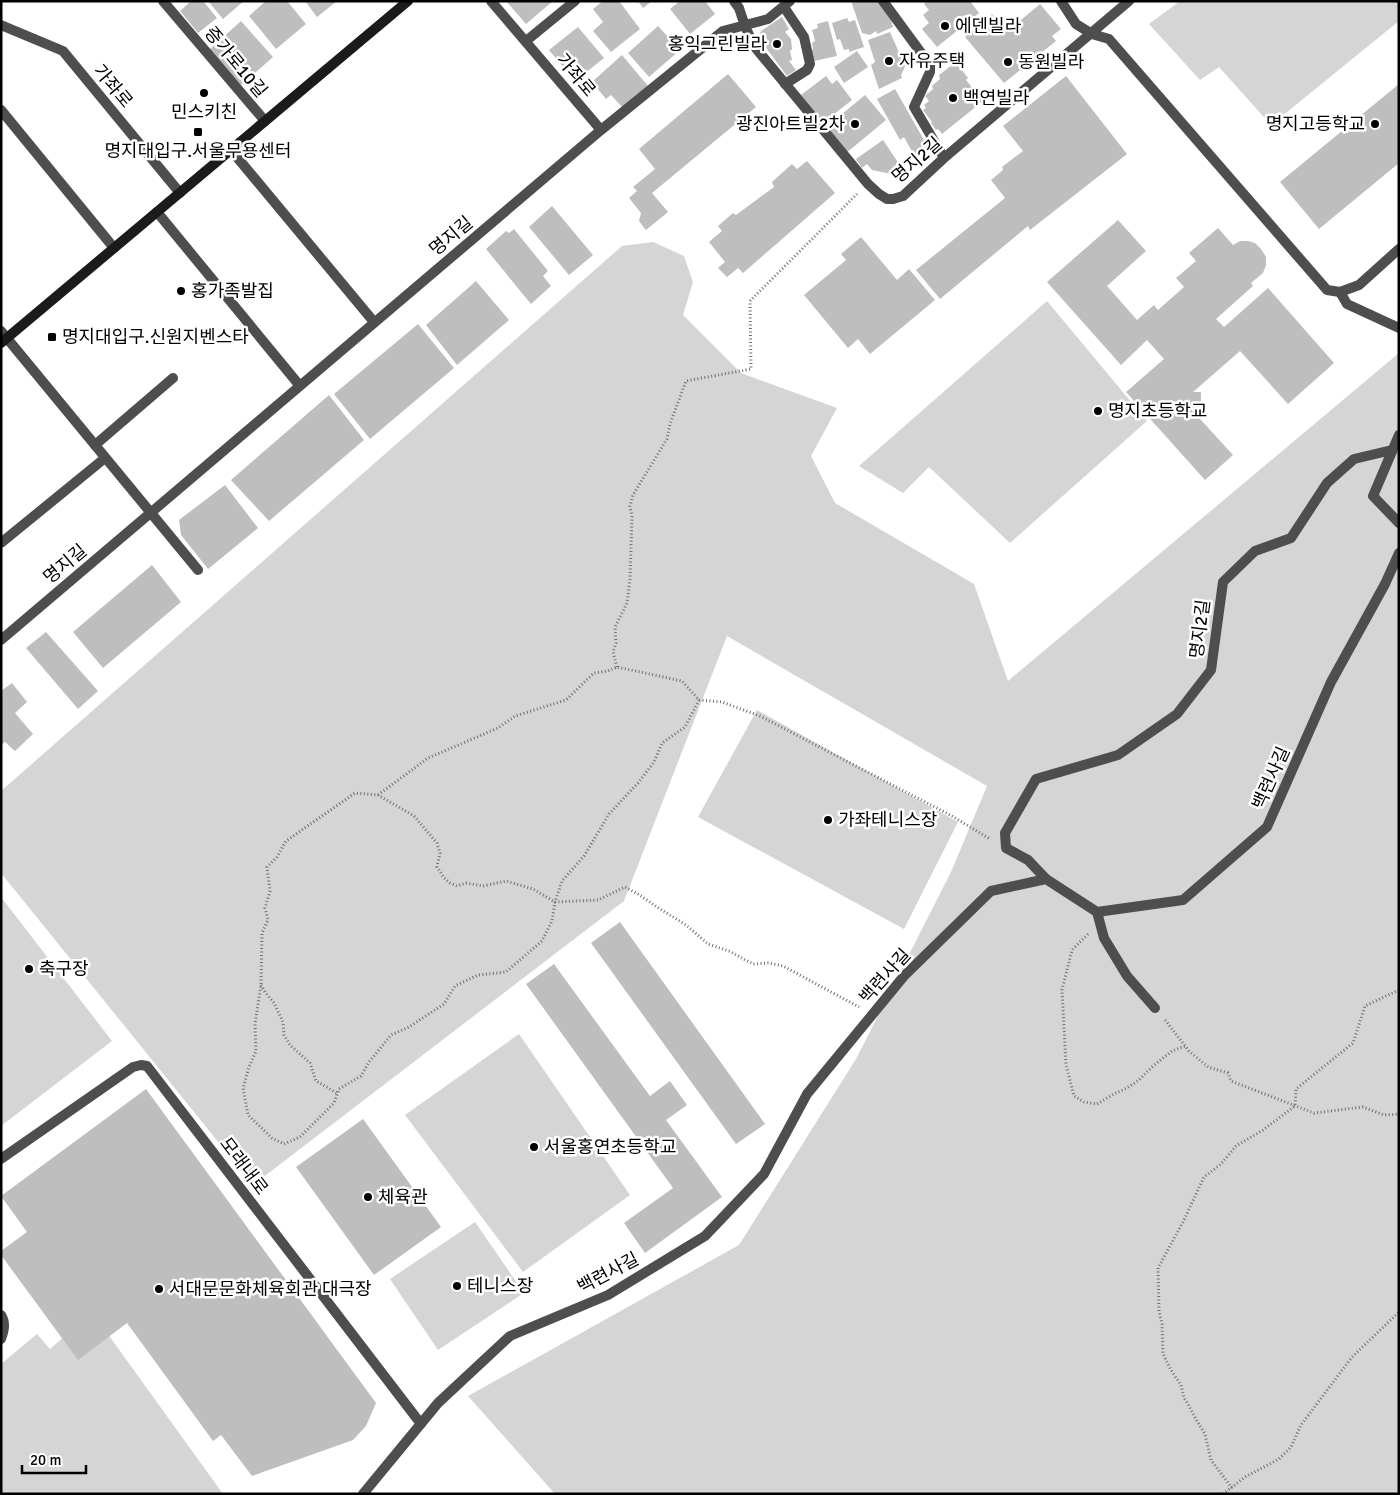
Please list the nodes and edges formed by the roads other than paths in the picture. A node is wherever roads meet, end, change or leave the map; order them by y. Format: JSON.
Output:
{"nodes":[{"id":1,"x":163,"y":1,"type":"edge"},
{"id":2,"x":408,"y":1,"type":"edge"},
{"id":3,"x":491,"y":1,"type":"edge"},
{"id":4,"x":575,"y":1,"type":"edge"},
{"id":5,"x":734,"y":1,"type":"edge"},
{"id":6,"x":883,"y":1,"type":"edge"},
{"id":7,"x":1061,"y":1,"type":"edge"},
{"id":8,"x":1129,"y":1,"type":"edge"},
{"id":9,"x":787,"y":4,"type":"edge"},
{"id":10,"x":1,"y":25,"type":"edge"},
{"id":11,"x":745,"y":26,"type":"junction"},
{"id":12,"x":1092,"y":34,"type":"junction"},
{"id":13,"x":526,"y":41,"type":"junction"},
{"id":14,"x":785,"y":84,"type":"junction"},
{"id":15,"x":1,"y":110,"type":"edge"},
{"id":16,"x":265,"y":121,"type":"junction"},
{"id":17,"x":601,"y":130,"type":"junction"},
{"id":18,"x":231,"y":150,"type":"junction"},
{"id":19,"x":944,"y":158,"type":"junction"},
{"id":20,"x":180,"y":193,"type":"junction"},
{"id":21,"x":157,"y":212,"type":"junction"},
{"id":22,"x":114,"y":248,"type":"junction"},
{"id":23,"x":1399,"y":249,"type":"edge"},
{"id":24,"x":1340,"y":292,"type":"junction"},
{"id":25,"x":374,"y":322,"type":"junction"},
{"id":26,"x":1399,"y":328,"type":"edge"},
{"id":27,"x":3,"y":337,"type":"edge"},
{"id":28,"x":173,"y":378,"type":"dead end"},
{"id":29,"x":300,"y":386,"type":"junction"},
{"id":30,"x":1399,"y":435,"type":"edge"},
{"id":31,"x":95,"y":446,"type":"junction"},
{"id":32,"x":1392,"y":450,"type":"junction"},
{"id":33,"x":105,"y":458,"type":"junction"},
{"id":34,"x":151,"y":513,"type":"junction"},
{"id":35,"x":1399,"y":523,"type":"edge"},
{"id":36,"x":1,"y":543,"type":"edge"},
{"id":37,"x":1399,"y":553,"type":"edge"},
{"id":38,"x":198,"y":570,"type":"dead end"},
{"id":39,"x":1,"y":640,"type":"edge"},
{"id":40,"x":1046,"y":878,"type":"junction"},
{"id":41,"x":1097,"y":912,"type":"junction"},
{"id":42,"x":1155,"y":1008,"type":"road end"},
{"id":43,"x":1,"y":1159,"type":"edge"},
{"id":44,"x":1,"y":1315,"type":"edge"},
{"id":45,"x":1,"y":1339,"type":"edge"},
{"id":46,"x":421,"y":1424,"type":"junction"},
{"id":47,"x":365,"y":1493,"type":"edge"}],
"edges":[{"from":1,"to":16,"type":"street","name":"증가로10길"},
{"from":2,"to":16,"type":"main road"},
{"from":3,"to":13,"type":"street","name":"가좌로"},
{"from":4,"to":13,"type":"street"},
{"from":5,"to":11,"type":"street"},
{"from":6,"to":19,"type":"street"},
{"from":7,"to":12,"type":"street"},
{"from":8,"to":12,"type":"street","name":"명지2길"},
{"from":9,"to":11,"type":"street","name":"명지길"},
{"from":9,"to":14,"type":"street","name":"명지길"},
{"from":10,"to":20,"type":"street","name":"가좌로"},
{"from":11,"to":14,"type":"street","name":"명지2길"},
{"from":11,"to":17,"type":"street","name":"명지길"},
{"from":12,"to":19,"type":"street","name":"명지2길"},
{"from":12,"to":24,"type":"street"},
{"from":13,"to":17,"type":"street","name":"가좌로"},
{"from":14,"to":19,"type":"street","name":"명지2길"},
{"from":15,"to":22,"type":"street"},
{"from":16,"to":18,"type":"main road"},
{"from":17,"to":25,"type":"street","name":"명지길"},
{"from":18,"to":20,"type":"main road"},
{"from":18,"to":25,"type":"street"},
{"from":20,"to":21,"type":"main road"},
{"from":21,"to":22,"type":"main road"},
{"from":21,"to":29,"type":"street"},
{"from":22,"to":27,"type":"main road"},
{"from":23,"to":24,"type":"street"},
{"from":24,"to":26,"type":"street"},
{"from":25,"to":29,"type":"street","name":"명지길"},
{"from":27,"to":31,"type":"street"},
{"from":28,"to":31,"type":"street"},
{"from":29,"to":34,"type":"street","name":"명지길"},
{"from":30,"to":32,"type":"street"},
{"from":31,"to":33,"type":"street"},
{"from":32,"to":35,"type":"street"},
{"from":32,"to":40,"type":"street","name":"명지2길"},
{"from":33,"to":34,"type":"street"},
{"from":33,"to":36,"type":"street"},
{"from":34,"to":38,"type":"street"},
{"from":34,"to":39,"type":"street","name":"명지길"},
{"from":37,"to":41,"type":"street","name":"백련사길"},
{"from":40,"to":41,"type":"street"},
{"from":40,"to":46,"type":"street","name":"백련사길"},
{"from":41,"to":42,"type":"street"},
{"from":43,"to":46,"type":"street","name":"모래내로"},
{"from":44,"to":45,"type":"street"},
{"from":46,"to":47,"type":"street","name":"백련사길"}]}
